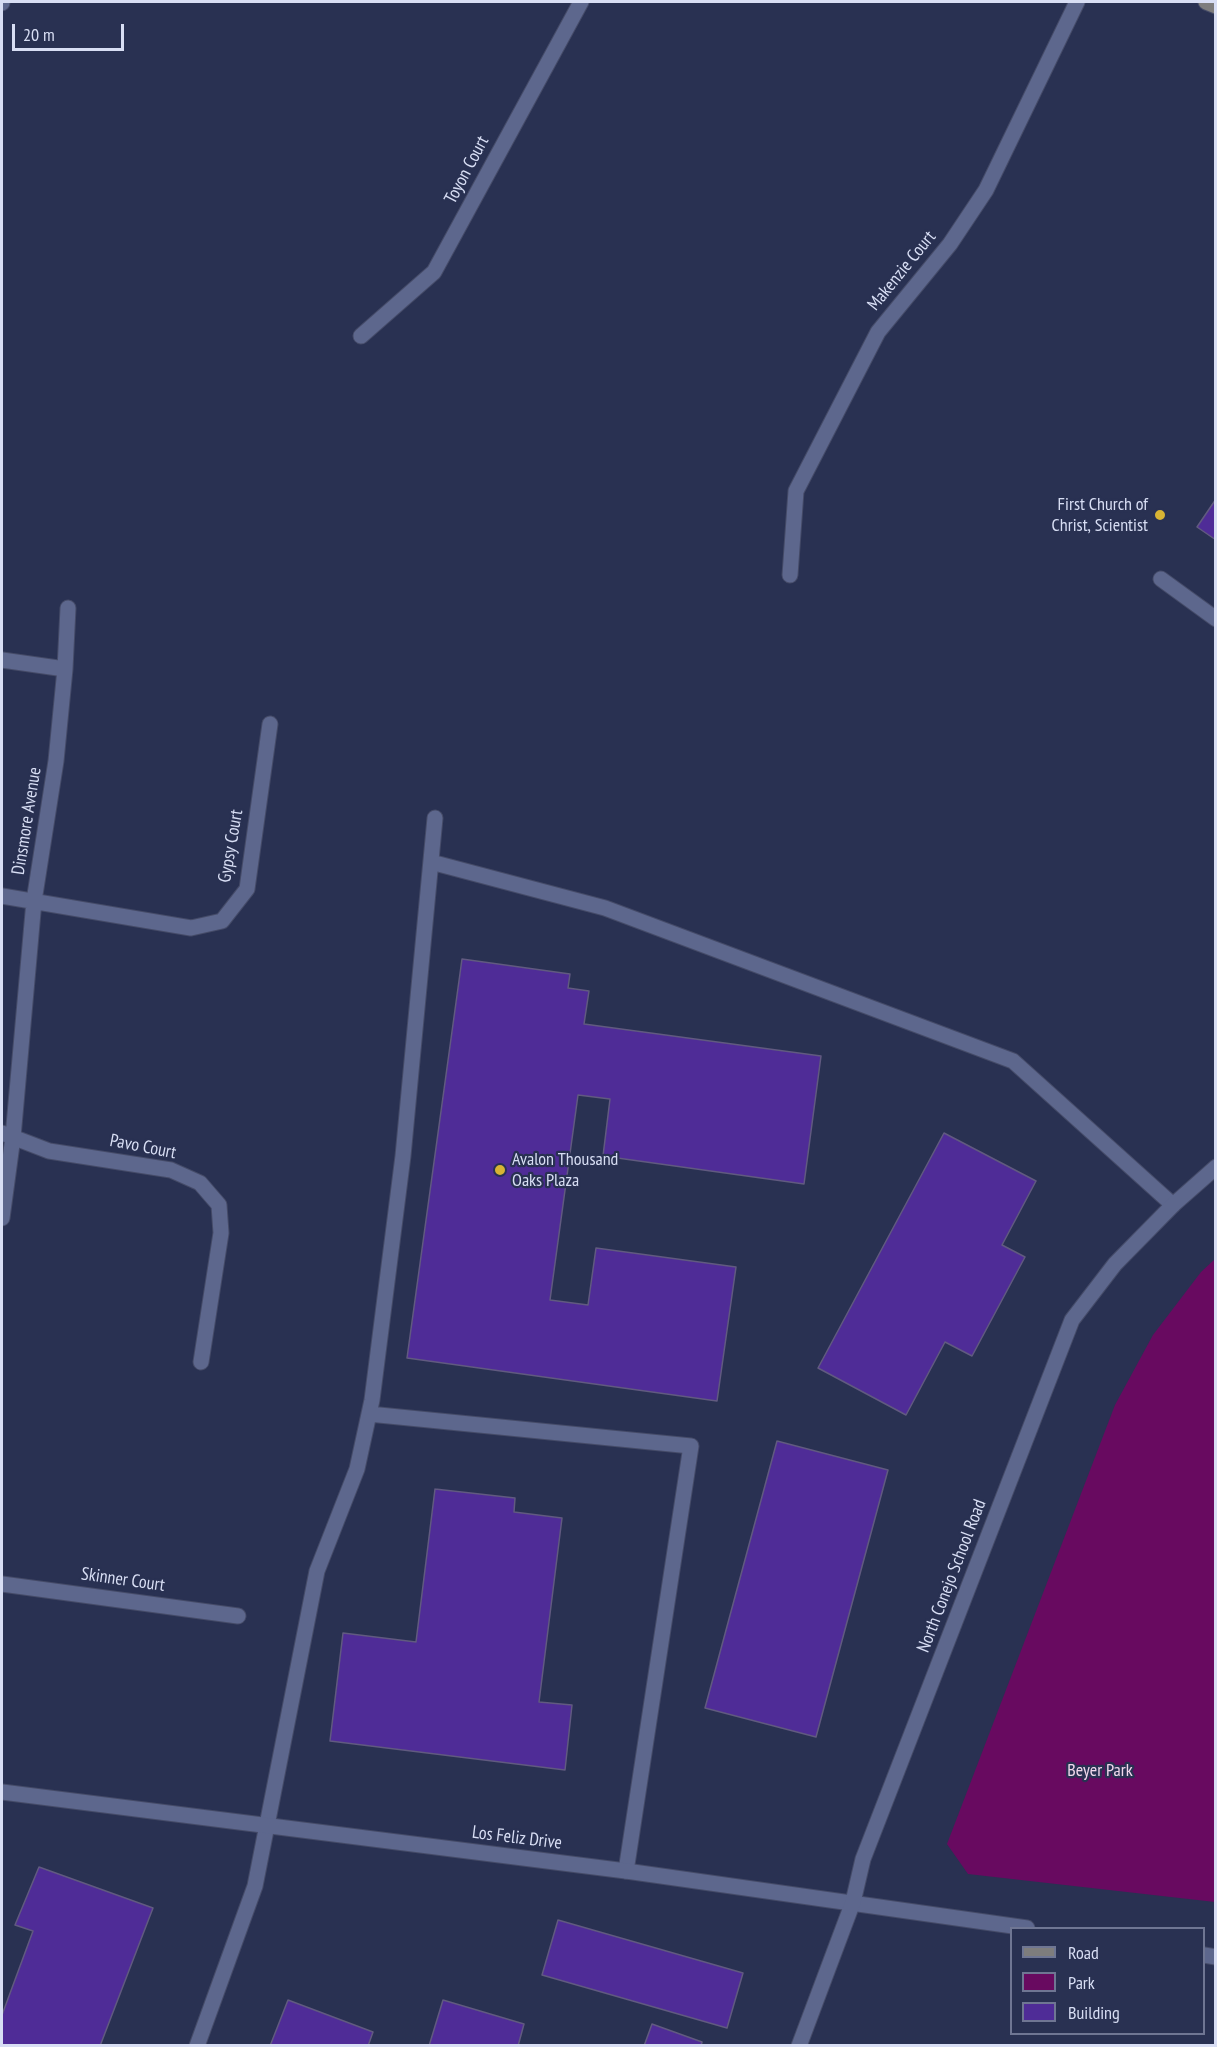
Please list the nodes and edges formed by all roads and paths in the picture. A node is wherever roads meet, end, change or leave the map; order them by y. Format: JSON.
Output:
{"nodes":[{"id":1,"x":581,"y":2,"type":"edge"},
{"id":2,"x":1077,"y":2,"type":"edge"},
{"id":3,"x":1206,"y":2,"type":"edge"},
{"id":4,"x":1215,"y":6,"type":"edge"},
{"id":5,"x":362,"y":336,"type":"dead end"},
{"id":6,"x":790,"y":575,"type":"dead end"},
{"id":7,"x":1161,"y":579,"type":"dead end"},
{"id":8,"x":68,"y":608,"type":"dead end"},
{"id":9,"x":1215,"y":619,"type":"edge"},
{"id":10,"x":2,"y":660,"type":"edge"},
{"id":11,"x":65,"y":669,"type":"junction"},
{"id":12,"x":270,"y":724,"type":"dead end"},
{"id":13,"x":435,"y":818,"type":"dead end"},
{"id":14,"x":431,"y":862,"type":"junction"},
{"id":15,"x":2,"y":896,"type":"edge"},
{"id":16,"x":34,"y":901,"type":"junction"},
{"id":17,"x":7,"y":1135,"type":"edge"},
{"id":18,"x":1215,"y":1167,"type":"edge"},
{"id":19,"x":1173,"y":1204,"type":"junction"},
{"id":20,"x":2,"y":1218,"type":"edge"},
{"id":21,"x":201,"y":1362,"type":"dead end"},
{"id":22,"x":369,"y":1414,"type":"junction"},
{"id":23,"x":2,"y":1584,"type":"edge"},
{"id":24,"x":238,"y":1616,"type":"dead end"},
{"id":25,"x":2,"y":1792,"type":"edge"},
{"id":26,"x":265,"y":1825,"type":"junction"},
{"id":27,"x":626,"y":1871,"type":"junction"},
{"id":28,"x":853,"y":1902,"type":"junction"},
{"id":29,"x":1014,"y":1927,"type":"edge"},
{"id":30,"x":197,"y":2046,"type":"edge"},
{"id":31,"x":800,"y":2046,"type":"edge"}],
"edges":[{"from":1,"to":5,"type":"street","name":"Toyon Court"},
{"from":2,"to":6,"type":"street","name":"Makenzie Court"},
{"from":3,"to":4,"type":"main road"},
{"from":7,"to":9,"type":"street"},
{"from":8,"to":11,"type":"street","name":"Dinsmore Avenue"},
{"from":10,"to":11,"type":"street"},
{"from":11,"to":16,"type":"street","name":"Dinsmore Avenue"},
{"from":12,"to":16,"type":"street","name":"Gypsy Court"},
{"from":13,"to":14,"type":"street"},
{"from":14,"to":19,"type":"street"},
{"from":14,"to":22,"type":"street"},
{"from":15,"to":16,"type":"street","name":"Gypsy Court"},
{"from":16,"to":17,"type":"street","name":"Dinsmore Avenue"},
{"from":17,"to":20,"type":"street","name":"Dinsmore Avenue"},
{"from":17,"to":21,"type":"street","name":"Pavo Court"},
{"from":18,"to":19,"type":"street","name":"North Conejo School Road"},
{"from":19,"to":28,"type":"street","name":"North Conejo School Road"},
{"from":22,"to":26,"type":"street"},
{"from":22,"to":27,"type":"street"},
{"from":23,"to":24,"type":"street","name":"Skinner Court"},
{"from":25,"to":26,"type":"street","name":"Los Feliz Drive"},
{"from":26,"to":27,"type":"street","name":"Los Feliz Drive"},
{"from":26,"to":30,"type":"street"},
{"from":27,"to":28,"type":"street","name":"Los Feliz Drive"},
{"from":28,"to":29,"type":"street","name":"Los Feliz Drive"},
{"from":28,"to":31,"type":"street","name":"North Conejo School Road"}]}
